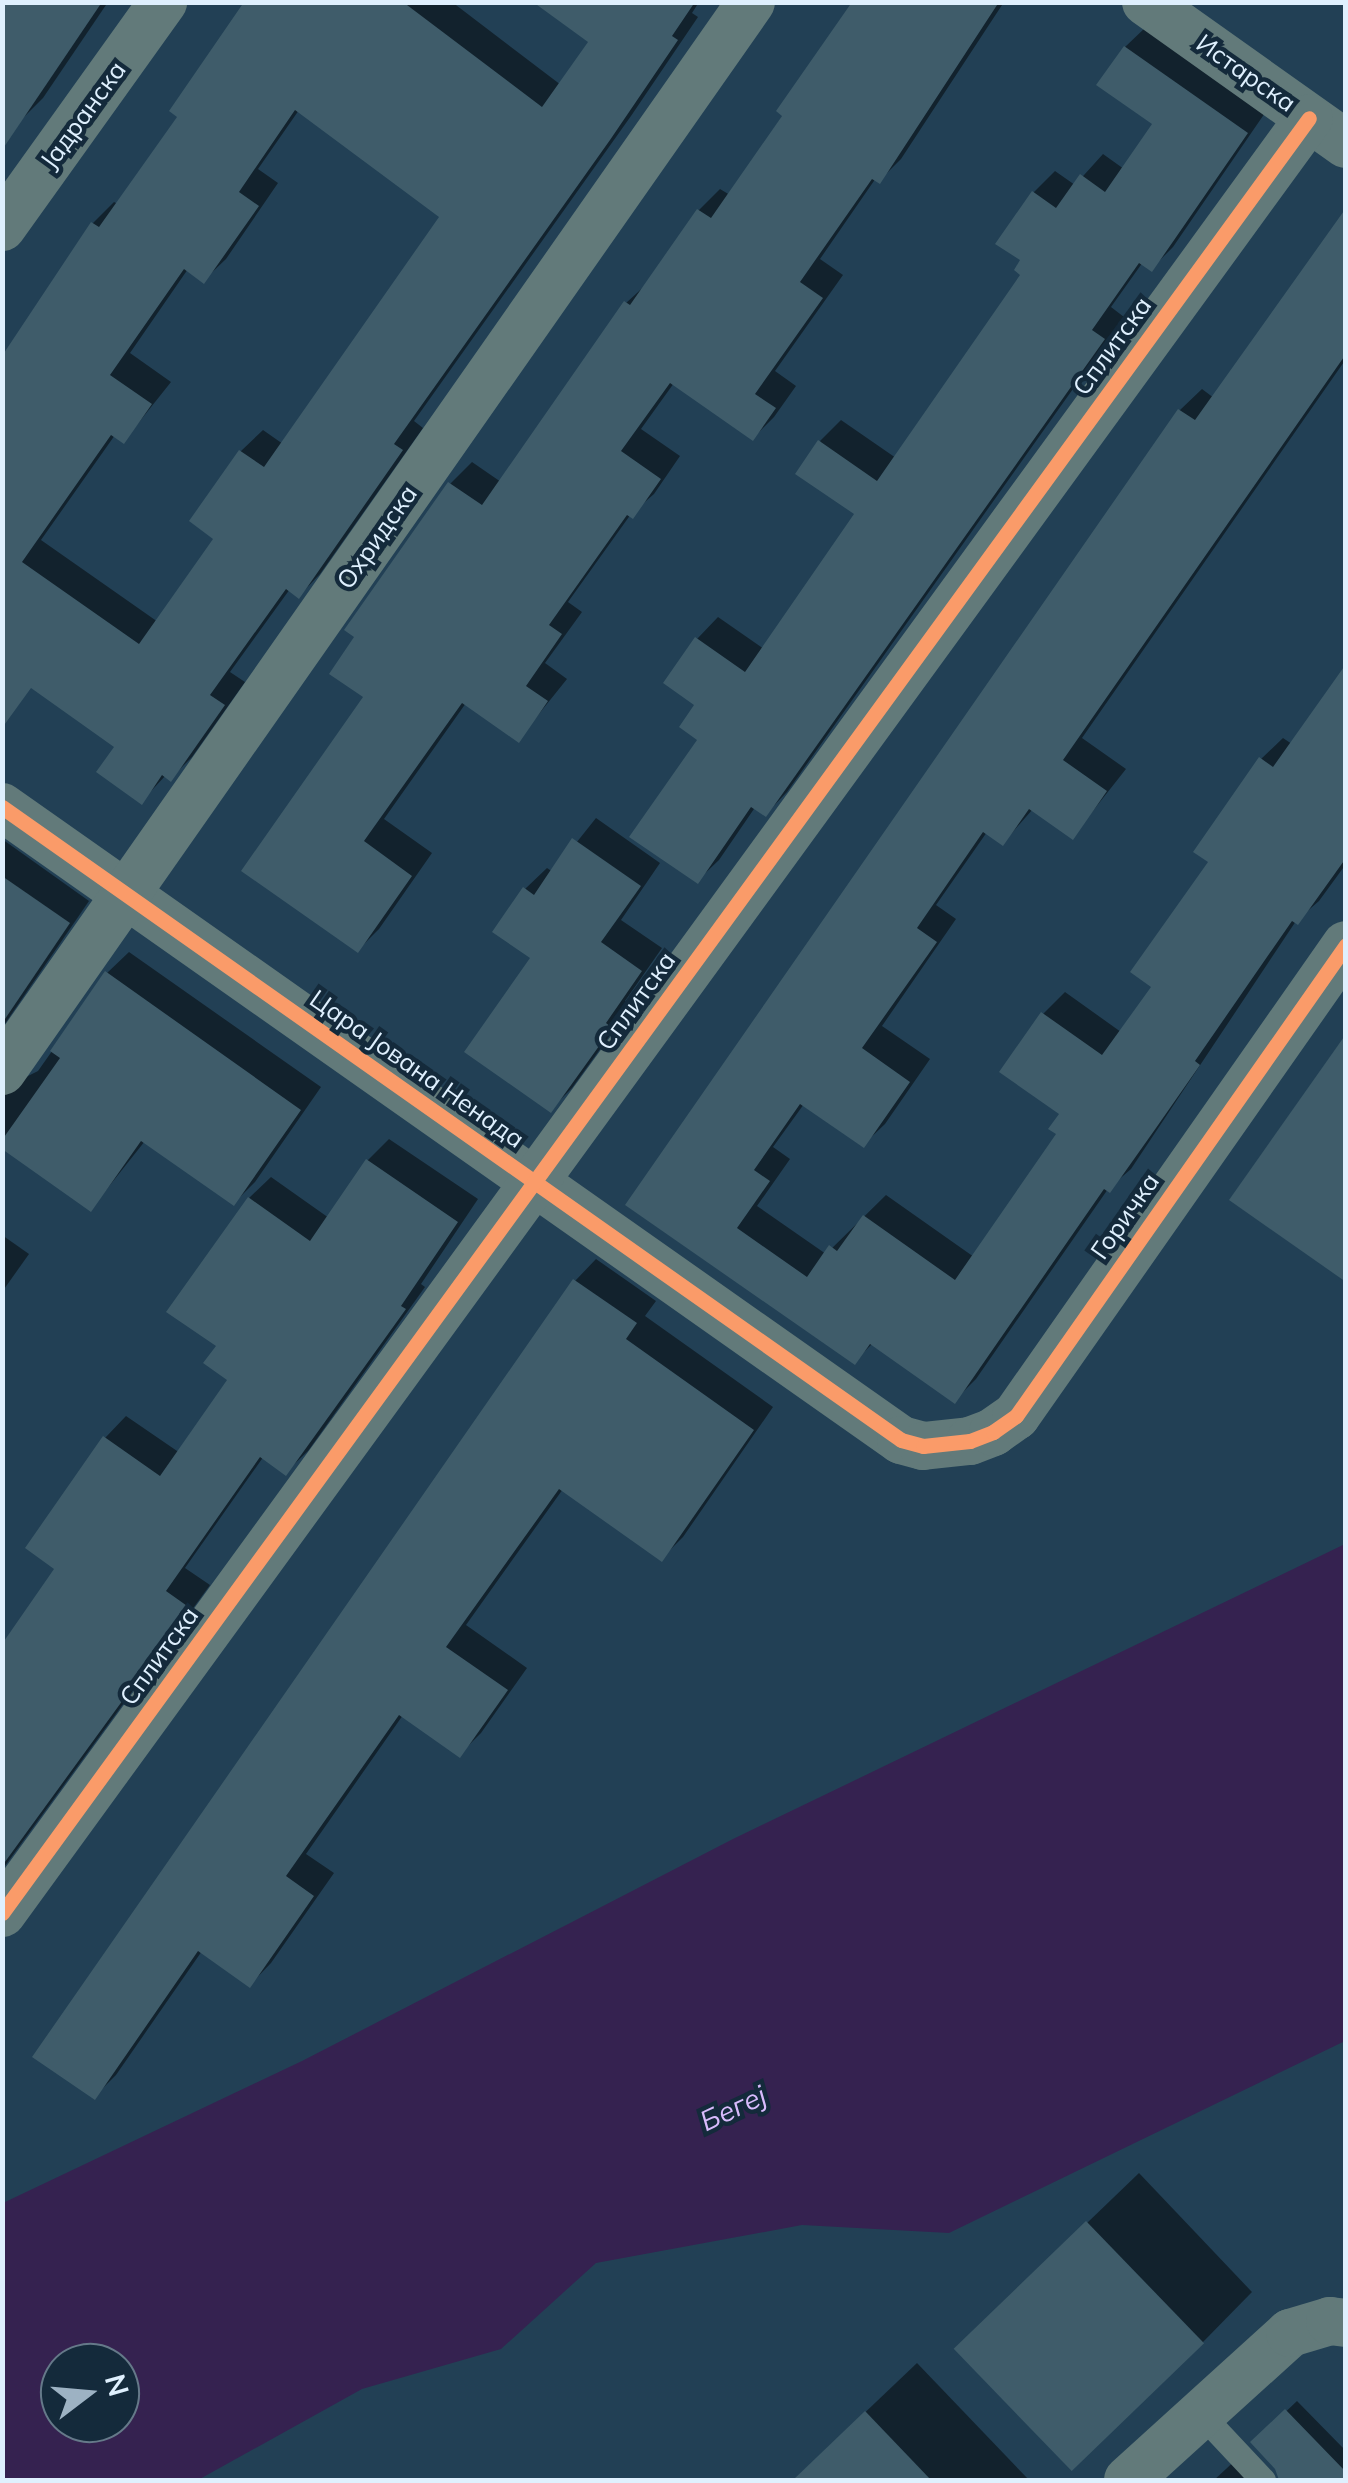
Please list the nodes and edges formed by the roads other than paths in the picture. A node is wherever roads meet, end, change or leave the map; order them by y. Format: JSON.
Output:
{"nodes":[{"id":1,"x":163,"y":2,"type":"edge"},
{"id":2,"x":751,"y":2,"type":"edge"},
{"id":3,"x":1146,"y":2,"type":"edge"},
{"id":4,"x":1336,"y":135,"type":"edge"},
{"id":5,"x":2,"y":226,"type":"edge"},
{"id":6,"x":2,"y":807,"type":"edge"},
{"id":7,"x":126,"y":895,"type":"junction"},
{"id":8,"x":1346,"y":945,"type":"edge"},
{"id":9,"x":2,"y":1072,"type":"edge"},
{"id":10,"x":535,"y":1182,"type":"junction"},
{"id":11,"x":902,"y":1440,"type":"joint"},
{"id":12,"x":2,"y":1913,"type":"edge"},
{"id":13,"x":1346,"y":2323,"type":"edge"},
{"id":14,"x":1200,"y":2413,"type":"junction"},
{"id":15,"x":1128,"y":2480,"type":"edge"},
{"id":16,"x":1263,"y":2480,"type":"edge"}],
"edges":[{"from":1,"to":5,"type":"street","name":"Јадранска"},
{"from":2,"to":7,"type":"street","name":"Охридска"},
{"from":3,"to":4,"type":"street","name":"Истарска"},
{"from":4,"to":10,"type":"street","name":"Сплитска"},
{"from":6,"to":7,"type":"street","name":"Цара Јована Ненада"},
{"from":7,"to":9,"type":"street","name":"Охридска"},
{"from":7,"to":10,"type":"street","name":"Цара Јована Ненада"},
{"from":8,"to":11,"type":"street","name":"Горичка"},
{"from":10,"to":11,"type":"street","name":"Цара Јована Ненада"},
{"from":10,"to":12,"type":"street","name":"Сплитска"},
{"from":13,"to":14,"type":"street"},
{"from":14,"to":15,"type":"street"},
{"from":14,"to":16,"type":"lane"}]}
